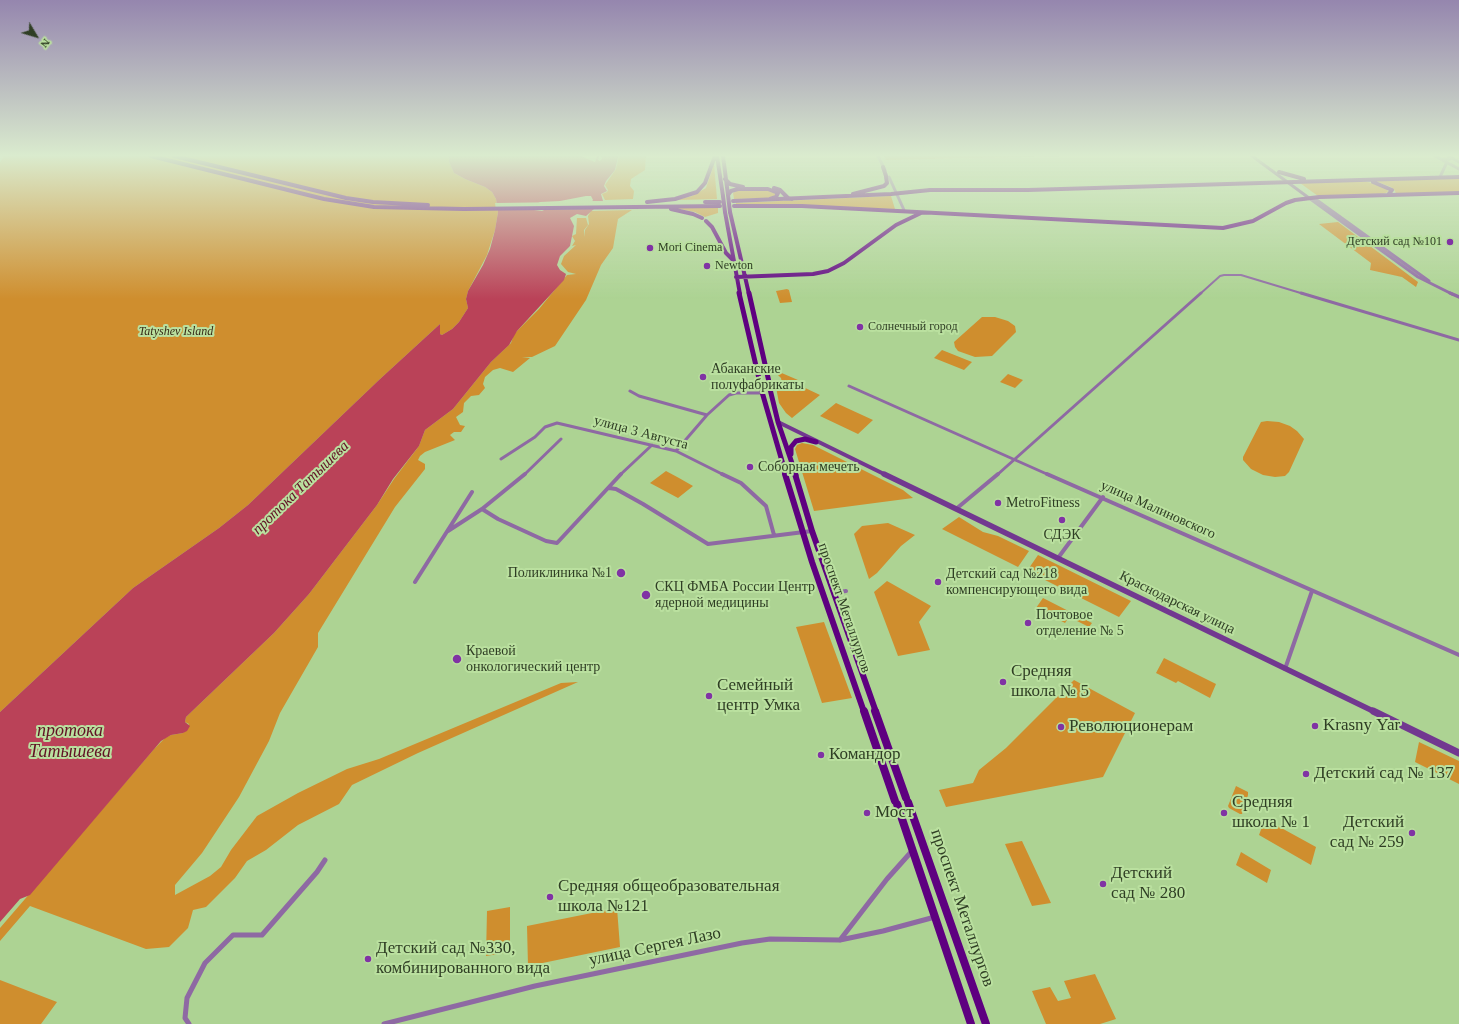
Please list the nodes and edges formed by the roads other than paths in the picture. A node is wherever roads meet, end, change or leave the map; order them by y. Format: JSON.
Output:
{"nodes":[{"id":1,"x":350,"y":204,"type":"edge"},
{"id":2,"x":407,"y":204,"type":"edge"},
{"id":3,"x":644,"y":204,"type":"junction"},
{"id":4,"x":720,"y":204,"type":"dead end"},
{"id":5,"x":725,"y":204,"type":"edge"},
{"id":6,"x":727,"y":204,"type":"edge"},
{"id":7,"x":736,"y":204,"type":"edge"},
{"id":8,"x":901,"y":204,"type":"edge"},
{"id":9,"x":1285,"y":204,"type":"edge"},
{"id":10,"x":1317,"y":204,"type":"edge"},
{"id":11,"x":1322,"y":204,"type":"edge"},
{"id":12,"x":465,"y":207,"type":"junction"},
{"id":13,"x":888,"y":210,"type":"junction"},
{"id":14,"x":904,"y":210,"type":"junction"},
{"id":15,"x":727,"y":212,"type":"junction"},
{"id":16,"x":926,"y":212,"type":"junction"},
{"id":17,"x":896,"y":225,"type":"junction"},
{"id":18,"x":733,"y":260,"type":"junction"},
{"id":19,"x":742,"y":268,"type":"junction"},
{"id":20,"x":766,"y":276,"type":"junction"},
{"id":21,"x":736,"y":277,"type":"junction"},
{"id":22,"x":744,"y":277,"type":"junction"},
{"id":23,"x":1431,"y":284,"type":"junction"},
{"id":24,"x":746,"y":287,"type":"junction"},
{"id":25,"x":1459,"y":297,"type":"edge"},
{"id":26,"x":1459,"y":340,"type":"edge"},
{"id":27,"x":849,"y":386,"type":"dead end"},
{"id":28,"x":630,"y":391,"type":"dead end"},
{"id":29,"x":762,"y":393,"type":"junction"},
{"id":30,"x":707,"y":415,"type":"junction"},
{"id":31,"x":778,"y":422,"type":"junction"},
{"id":32,"x":770,"y":423,"type":"junction"},
{"id":33,"x":561,"y":439,"type":"dead end"},
{"id":34,"x":816,"y":442,"type":"junction"},
{"id":35,"x":652,"y":445,"type":"junction"},
{"id":36,"x":676,"y":450,"type":"junction"},
{"id":37,"x":501,"y":459,"type":"dead end"},
{"id":38,"x":1016,"y":459,"type":"junction"},
{"id":39,"x":793,"y":466,"type":"junction"},
{"id":40,"x":609,"y":488,"type":"junction"},
{"id":41,"x":472,"y":492,"type":"dead end"},
{"id":42,"x":1102,"y":497,"type":"junction"},
{"id":43,"x":482,"y":509,"type":"junction"},
{"id":44,"x":956,"y":509,"type":"junction"},
{"id":45,"x":448,"y":531,"type":"junction"},
{"id":46,"x":812,"y":531,"type":"junction"},
{"id":47,"x":803,"y":532,"type":"junction"},
{"id":48,"x":774,"y":536,"type":"junction"},
{"id":49,"x":1058,"y":558,"type":"junction"},
{"id":50,"x":415,"y":582,"type":"dead end"},
{"id":51,"x":846,"y":591,"type":"dead end"},
{"id":52,"x":1312,"y":591,"type":"junction"},
{"id":53,"x":833,"y":593,"type":"junction"},
{"id":54,"x":1459,"y":654,"type":"edge"},
{"id":55,"x":1285,"y":669,"type":"junction"},
{"id":56,"x":1459,"y":753,"type":"edge"},
{"id":57,"x":912,"y":850,"type":"junction"},
{"id":58,"x":324,"y":860,"type":"dead end"},
{"id":59,"x":946,"y":912,"type":"junction"},
{"id":60,"x":935,"y":917,"type":"junction"},
{"id":61,"x":840,"y":940,"type":"junction"},
{"id":62,"x":189,"y":1024,"type":"edge"},
{"id":63,"x":384,"y":1024,"type":"edge"},
{"id":64,"x":972,"y":1024,"type":"edge"},
{"id":65,"x":986,"y":1024,"type":"edge"}],
"edges":[{"from":1,"to":12,"type":"main road"},
{"from":2,"to":12,"type":"main road"},
{"from":3,"to":4,"type":"main road"},
{"from":3,"to":12,"type":"main road"},
{"from":3,"to":18,"type":"main road"},
{"from":5,"to":15,"type":"main road","bridge":true},
{"from":6,"to":15,"type":"main road","bridge":true},
{"from":7,"to":13,"type":"main road"},
{"from":8,"to":14,"type":"street"},
{"from":9,"to":16,"type":"main road"},
{"from":10,"to":23,"type":"street"},
{"from":11,"to":23,"type":"street"},
{"from":13,"to":14,"type":"main road"},
{"from":13,"to":17,"type":"main road"},
{"from":14,"to":16,"type":"main road"},
{"from":15,"to":18,"type":"main road","name":"проспект Металлургов"},
{"from":15,"to":19,"type":"main road","name":"проспект Металлургов"},
{"from":16,"to":17,"type":"main road"},
{"from":17,"to":20,"type":"main road"},
{"from":18,"to":21,"type":"main road","name":"проспект Металлургов"},
{"from":19,"to":20,"type":"main road"},
{"from":19,"to":22,"type":"main road","name":"проспект Металлургов"},
{"from":20,"to":22,"type":"main road"},
{"from":20,"to":24,"type":"main road"},
{"from":21,"to":22,"type":"main road"},
{"from":21,"to":29,"type":"main road","name":"проспект Металлургов"},
{"from":22,"to":24,"type":"main road","name":"проспект Металлургов"},
{"from":23,"to":25,"type":"street"},
{"from":24,"to":31,"type":"main road","name":"проспект Металлургов"},
{"from":26,"to":38,"type":"street"},
{"from":27,"to":38,"type":"street","name":"улица Малиновского"},
{"from":28,"to":30,"type":"street"},
{"from":29,"to":30,"type":"street"},
{"from":29,"to":32,"type":"main road","name":"проспект Металлургов"},
{"from":30,"to":36,"type":"street"},
{"from":31,"to":32,"type":"main road"},
{"from":31,"to":34,"type":"main road","name":"Краснодарская улица"},
{"from":31,"to":39,"type":"main road","name":"проспект Металлургов"},
{"from":32,"to":47,"type":"main road","name":"проспект Металлургов"},
{"from":33,"to":43,"type":"street"},
{"from":34,"to":39,"type":"main road"},
{"from":34,"to":44,"type":"main road","name":"Краснодарская улица"},
{"from":35,"to":36,"type":"street","name":"улица 3 Августа"},
{"from":35,"to":37,"type":"street","name":"улица 3 Августа"},
{"from":35,"to":40,"type":"street"},
{"from":36,"to":48,"type":"street","name":"улица 3 Августа"},
{"from":38,"to":42,"type":"street","name":"улица Малиновского"},
{"from":38,"to":44,"type":"street"},
{"from":39,"to":46,"type":"main road","name":"проспект Металлургов"},
{"from":40,"to":43,"type":"street"},
{"from":40,"to":48,"type":"street"},
{"from":41,"to":45,"type":"street"},
{"from":42,"to":49,"type":"street"},
{"from":42,"to":52,"type":"street","name":"улица Малиновского"},
{"from":43,"to":45,"type":"street"},
{"from":44,"to":49,"type":"main road","name":"Краснодарская улица"},
{"from":45,"to":50,"type":"street"},
{"from":46,"to":47,"type":"street"},
{"from":46,"to":53,"type":"main road","name":"проспект Металлургов"},
{"from":47,"to":48,"type":"street"},
{"from":47,"to":57,"type":"main road","name":"проспект Металлургов"},
{"from":49,"to":55,"type":"main road","name":"Краснодарская улица"},
{"from":51,"to":53,"type":"street"},
{"from":52,"to":54,"type":"street","name":"улица Малиновского"},
{"from":52,"to":55,"type":"street"},
{"from":53,"to":59,"type":"main road","name":"проспект Металлургов"},
{"from":55,"to":56,"type":"main road","name":"Краснодарская улица"},
{"from":57,"to":60,"type":"main road","name":"проспект Металлургов"},
{"from":57,"to":61,"type":"street"},
{"from":58,"to":62,"type":"street"},
{"from":59,"to":60,"type":"main road"},
{"from":59,"to":65,"type":"main road","name":"проспект Металлургов"},
{"from":60,"to":61,"type":"street","name":"улица Сергея Лазо"},
{"from":60,"to":64,"type":"main road","name":"проспект Металлургов"},
{"from":61,"to":63,"type":"street","name":"улица Сергея Лазо"}]}
